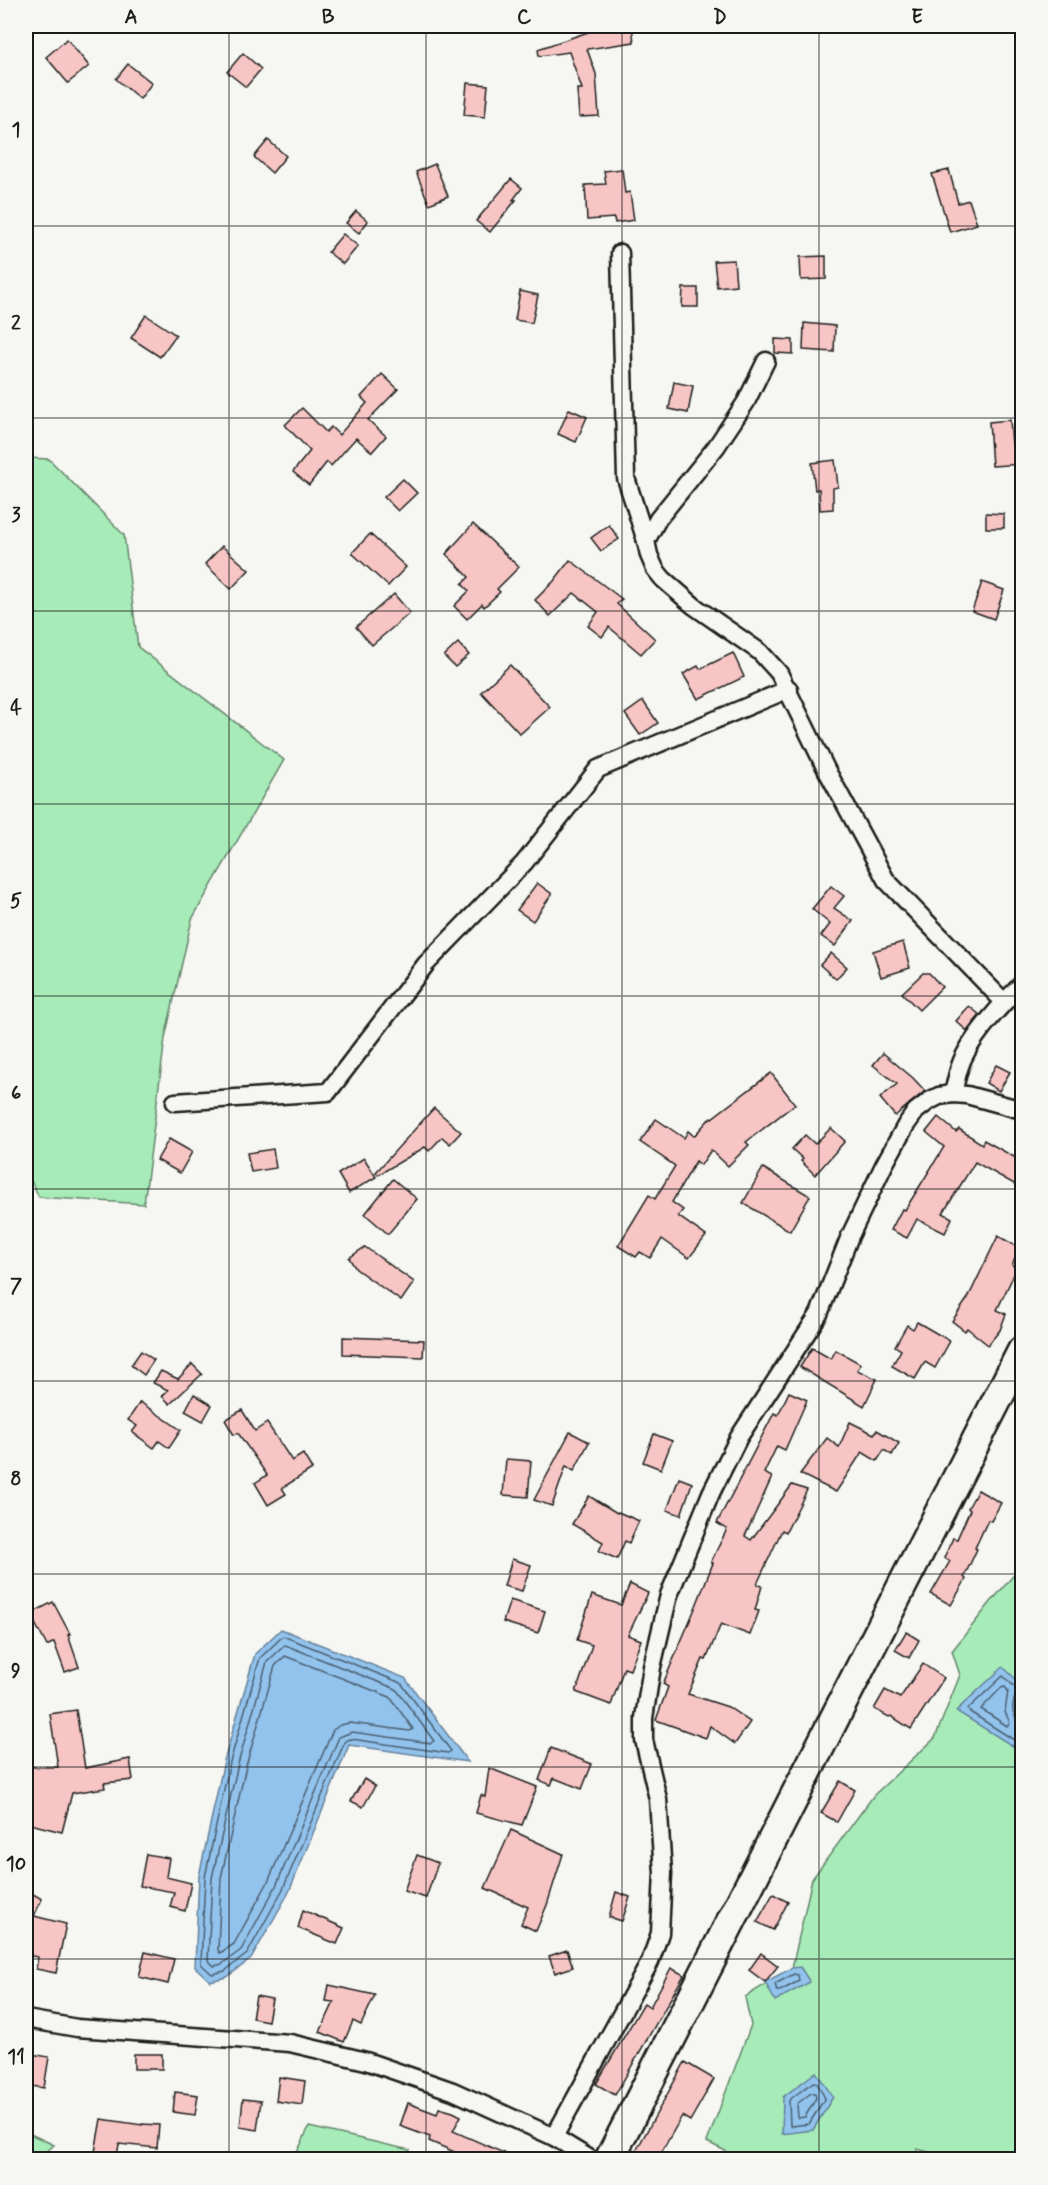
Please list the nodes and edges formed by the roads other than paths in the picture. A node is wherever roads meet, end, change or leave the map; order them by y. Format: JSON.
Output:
{"nodes":[{"id":1,"x":620,"y":253,"type":"dead end"},
{"id":2,"x":766,"y":361,"type":"dead end"},
{"id":3,"x":646,"y":541,"type":"junction"},
{"id":4,"x":789,"y":689,"type":"junction"},
{"id":5,"x":1023,"y":984,"type":"edge"},
{"id":6,"x":1004,"y":1002,"type":"junction"},
{"id":7,"x":953,"y":1094,"type":"junction"},
{"id":8,"x":175,"y":1102,"type":"dead end"},
{"id":9,"x":1023,"y":1110,"type":"edge"},
{"id":10,"x":1023,"y":1352,"type":"edge"},
{"id":11,"x":26,"y":2019,"type":"edge"},
{"id":12,"x":554,"y":2137,"type":"junction"},
{"id":13,"x":592,"y":2160,"type":"edge"},
{"id":14,"x":609,"y":2160,"type":"edge"}],
"edges":[{"from":1,"to":3,"type":"street"},
{"from":2,"to":3,"type":"street"},
{"from":3,"to":4,"type":"street"},
{"from":4,"to":6,"type":"street"},
{"from":4,"to":8,"type":"street"},
{"from":5,"to":6,"type":"street"},
{"from":6,"to":7,"type":"street"},
{"from":7,"to":9,"type":"street"},
{"from":7,"to":12,"type":"street"},
{"from":10,"to":14,"type":"highway"},
{"from":11,"to":12,"type":"street"},
{"from":12,"to":13,"type":"street"}]}
